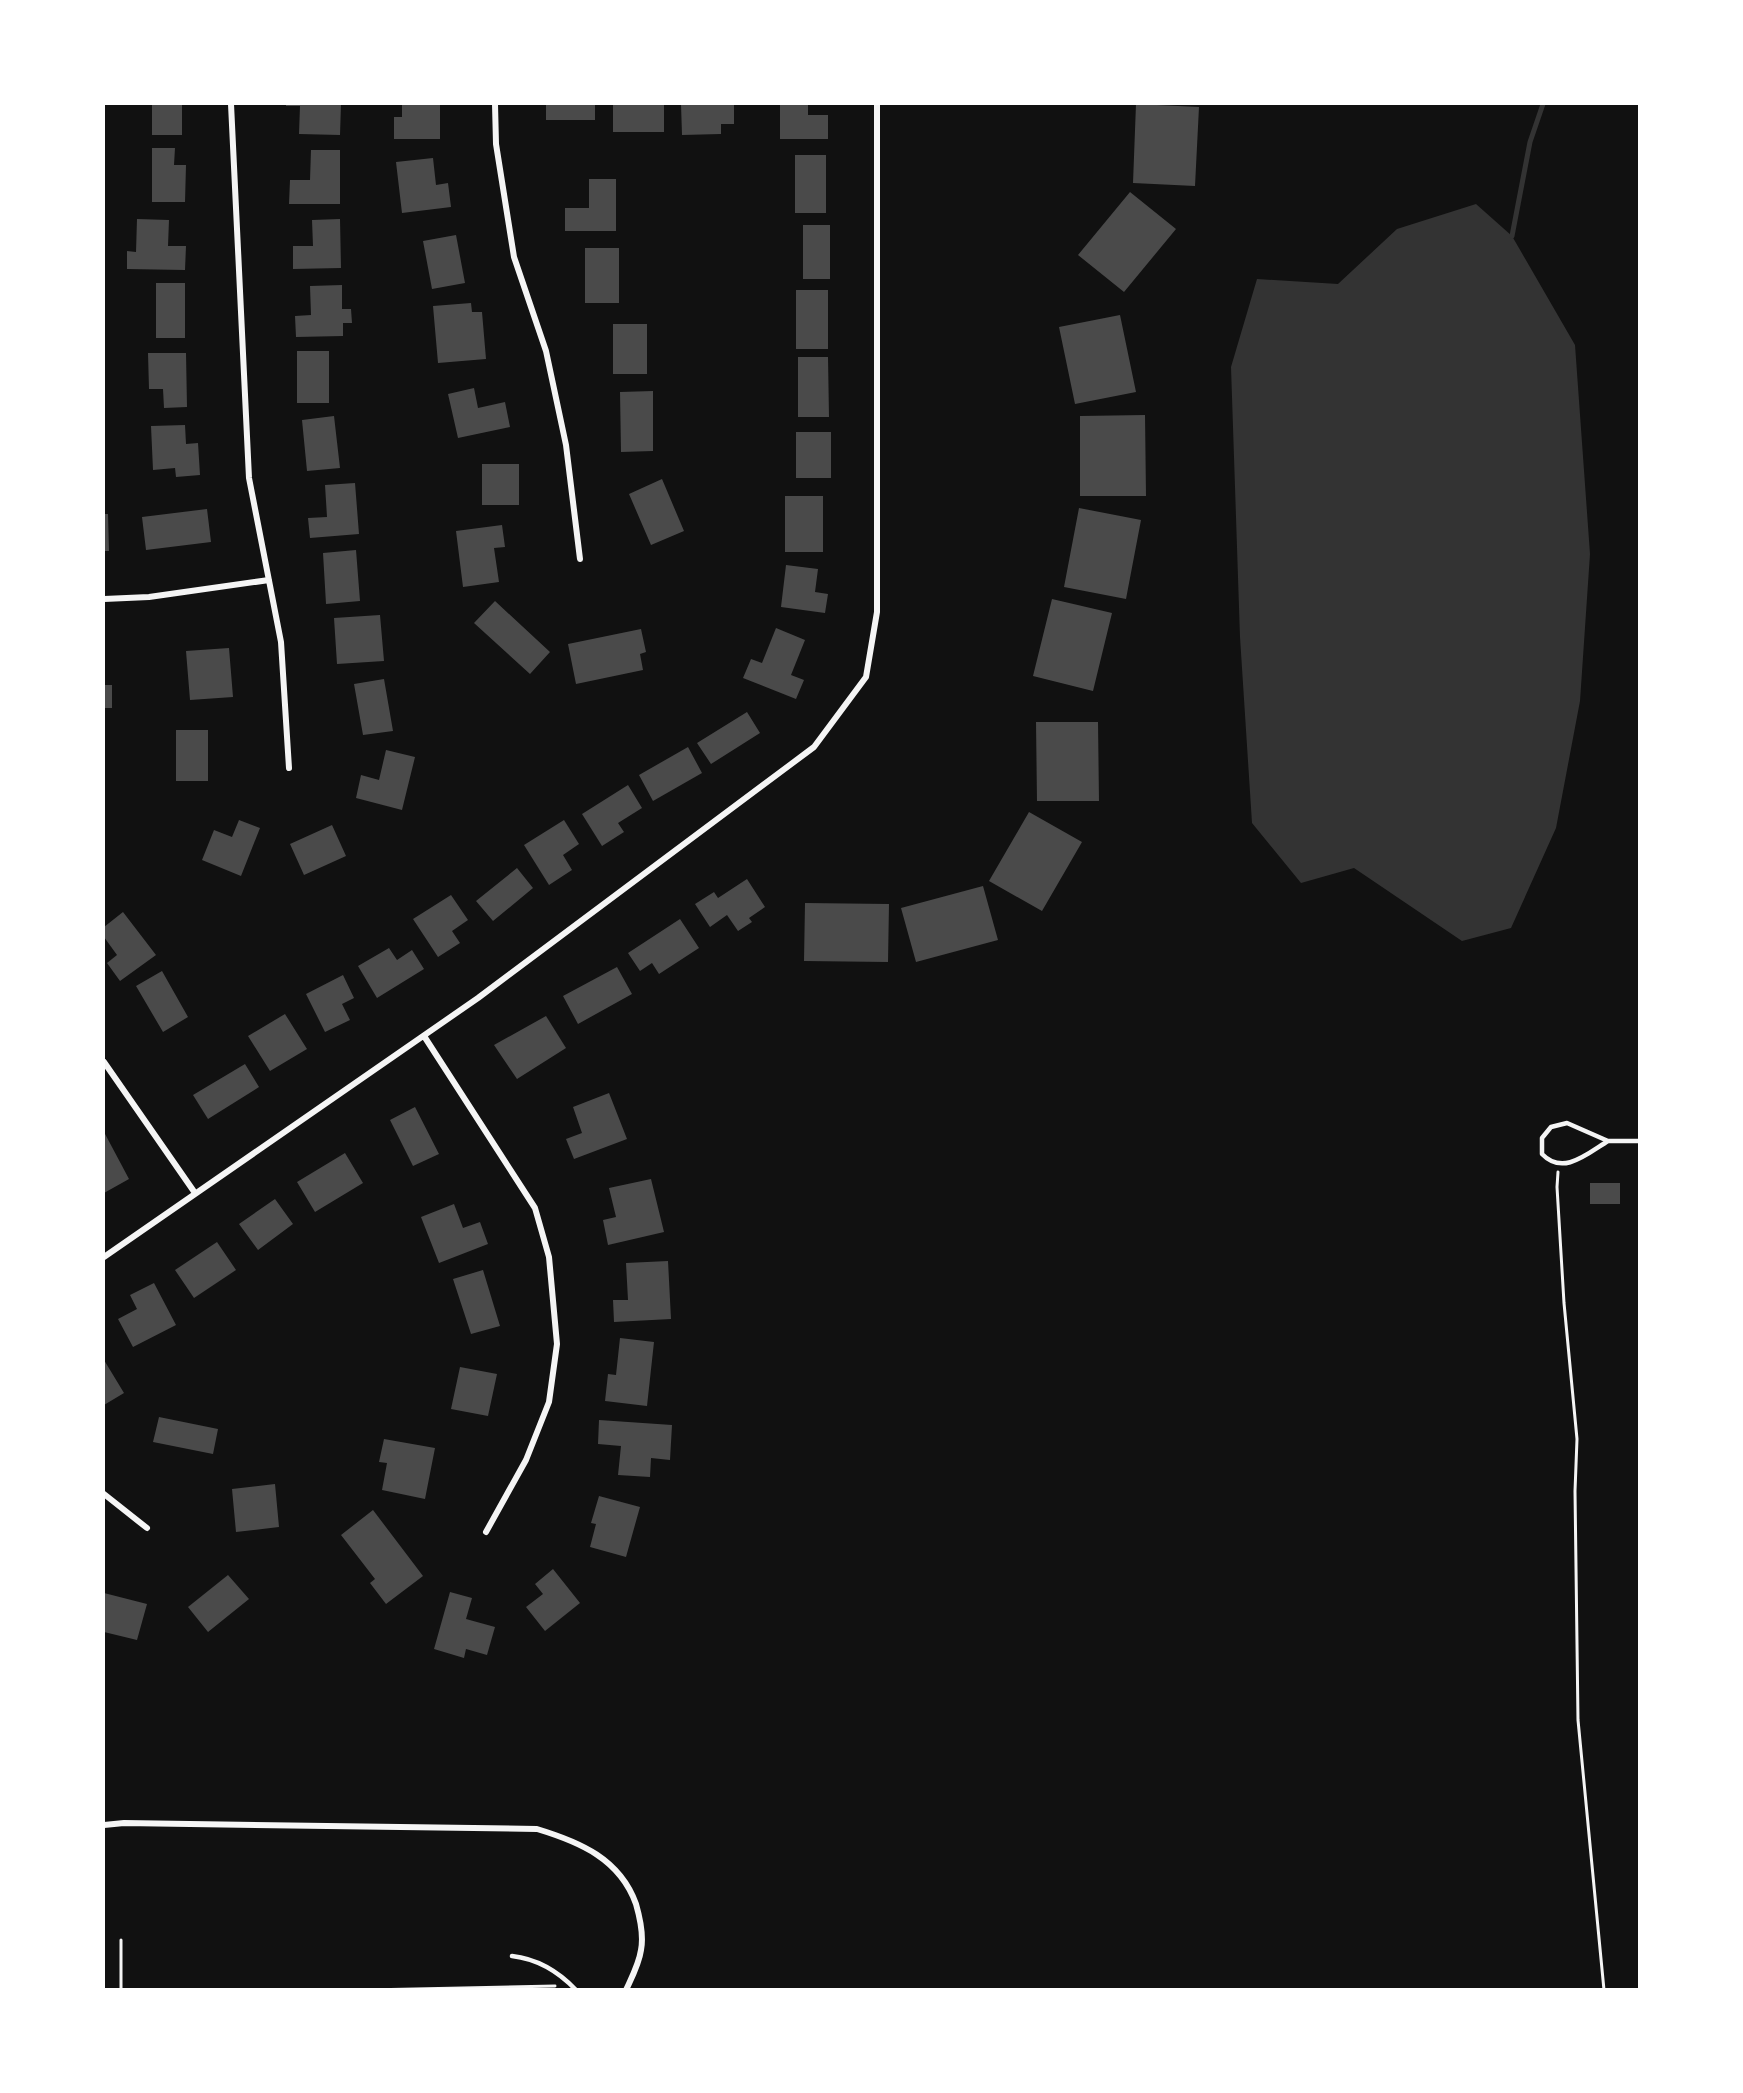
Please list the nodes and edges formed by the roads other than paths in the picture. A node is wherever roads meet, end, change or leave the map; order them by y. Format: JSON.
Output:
{"nodes":[{"id":1,"x":231,"y":104,"type":"edge"},
{"id":2,"x":495,"y":104,"type":"edge"},
{"id":3,"x":877,"y":104,"type":"edge"},
{"id":4,"x":580,"y":559,"type":"dead end"},
{"id":5,"x":269,"y":579,"type":"junction"},
{"id":6,"x":104,"y":599,"type":"edge"},
{"id":7,"x":289,"y":768,"type":"dead end"},
{"id":8,"x":424,"y":1036,"type":"junction"},
{"id":9,"x":104,"y":1062,"type":"edge"},
{"id":10,"x":1640,"y":1141,"type":"edge"},
{"id":11,"x":1608,"y":1142,"type":"junction"},
{"id":12,"x":195,"y":1193,"type":"junction"},
{"id":13,"x":104,"y":1257,"type":"edge"},
{"id":14,"x":104,"y":1494,"type":"edge"},
{"id":15,"x":147,"y":1528,"type":"dead end"},
{"id":16,"x":486,"y":1532,"type":"dead end"},
{"id":17,"x":104,"y":1826,"type":"edge"},
{"id":18,"x":512,"y":1956,"type":"dead end"},
{"id":19,"x":574,"y":1988,"type":"edge"},
{"id":20,"x":626,"y":1989,"type":"edge"}],
"edges":[{"from":1,"to":5,"type":"street"},
{"from":2,"to":4,"type":"street"},
{"from":3,"to":8,"type":"street"},
{"from":5,"to":6,"type":"street"},
{"from":5,"to":7,"type":"street"},
{"from":8,"to":12,"type":"street"},
{"from":8,"to":16,"type":"street"},
{"from":9,"to":12,"type":"street"},
{"from":10,"to":11,"type":"lane"},
{"from":11,"to":11,"type":"lane"},
{"from":12,"to":13,"type":"street"},
{"from":14,"to":15,"type":"street"},
{"from":17,"to":20,"type":"street"},
{"from":18,"to":19,"type":"lane"}]}
